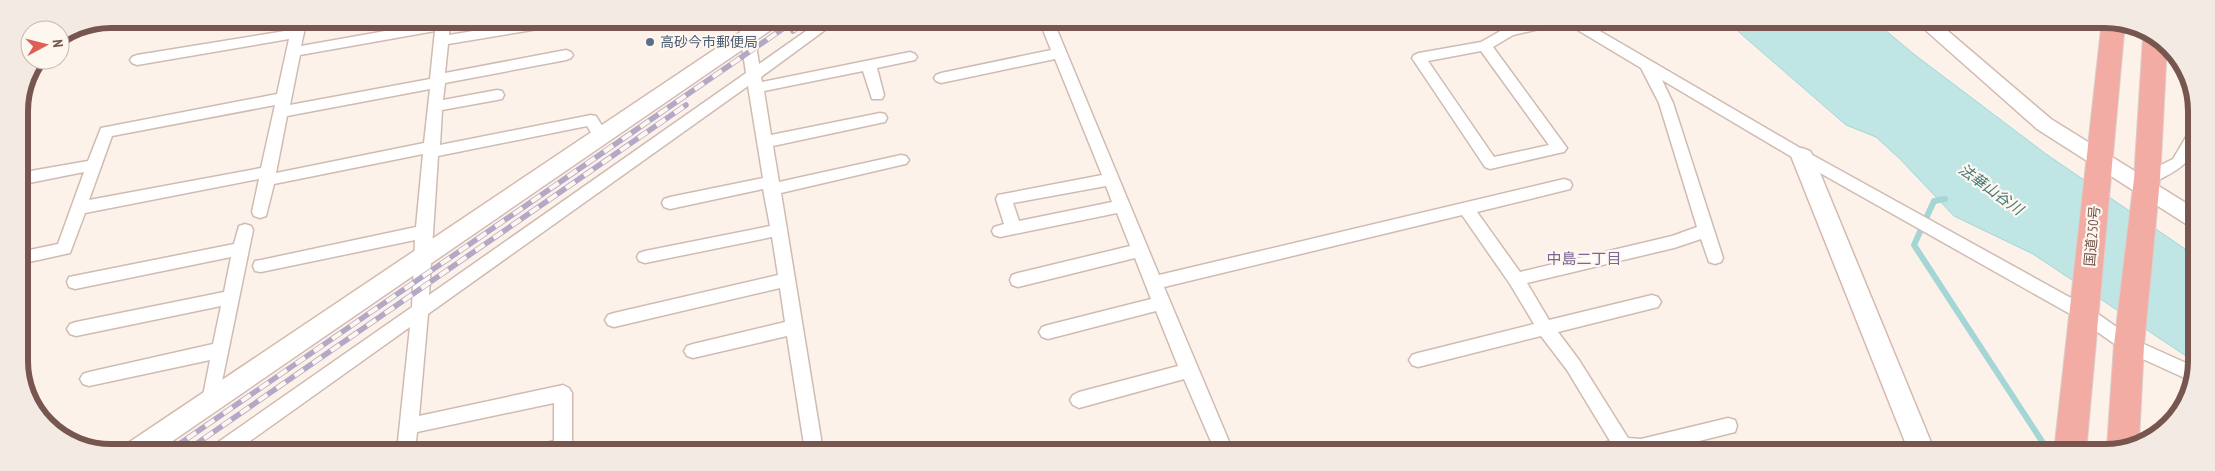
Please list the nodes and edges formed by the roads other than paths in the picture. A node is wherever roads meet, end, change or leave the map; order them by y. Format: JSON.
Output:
{"nodes":[{"id":1,"x":289,"y":28,"type":"edge"},
{"id":2,"x":299,"y":28,"type":"edge"},
{"id":3,"x":413,"y":28,"type":"edge"},
{"id":4,"x":442,"y":28,"type":"edge"},
{"id":5,"x":520,"y":28,"type":"edge"},
{"id":6,"x":746,"y":28,"type":"edge"},
{"id":7,"x":822,"y":28,"type":"edge"},
{"id":8,"x":1049,"y":28,"type":"edge"},
{"id":9,"x":1526,"y":28,"type":"edge"},
{"id":10,"x":1585,"y":28,"type":"edge"},
{"id":11,"x":1932,"y":28,"type":"edge"},
{"id":12,"x":2113,"y":29,"type":"edge"},
{"id":13,"x":441,"y":41,"type":"junction"},
{"id":14,"x":2155,"y":45,"type":"edge"},
{"id":15,"x":1485,"y":46,"type":"junction"},
{"id":16,"x":293,"y":52,"type":"junction"},
{"id":17,"x":1060,"y":53,"type":"junction"},
{"id":18,"x":566,"y":55,"type":"dead end"},
{"id":19,"x":910,"y":57,"type":"dead end"},
{"id":20,"x":137,"y":60,"type":"dead end"},
{"id":21,"x":1647,"y":65,"type":"junction"},
{"id":22,"x":869,"y":66,"type":"junction"},
{"id":23,"x":941,"y":78,"type":"dead end"},
{"id":24,"x":438,"y":81,"type":"junction"},
{"id":25,"x":754,"y":82,"type":"junction"},
{"id":26,"x":497,"y":95,"type":"dead end"},
{"id":27,"x":877,"y":95,"type":"dead end"},
{"id":28,"x":282,"y":105,"type":"junction"},
{"id":29,"x":436,"y":106,"type":"junction"},
{"id":30,"x":880,"y":118,"type":"dead end"},
{"id":31,"x":601,"y":137,"type":"junction"},
{"id":32,"x":764,"y":142,"type":"junction"},
{"id":33,"x":2188,"y":146,"type":"edge"},
{"id":34,"x":433,"y":150,"type":"junction"},
{"id":35,"x":1802,"y":156,"type":"junction"},
{"id":36,"x":901,"y":160,"type":"dead end"},
{"id":37,"x":94,"y":165,"type":"junction"},
{"id":38,"x":2098,"y":171,"type":"junction"},
{"id":39,"x":267,"y":176,"type":"junction"},
{"id":40,"x":28,"y":177,"type":"edge"},
{"id":41,"x":1111,"y":179,"type":"junction"},
{"id":42,"x":771,"y":185,"type":"junction"},
{"id":43,"x":1564,"y":185,"type":"dead end"},
{"id":44,"x":2145,"y":192,"type":"junction"},
{"id":45,"x":670,"y":204,"type":"dead end"},
{"id":46,"x":1122,"y":206,"type":"junction"},
{"id":47,"x":79,"y":208,"type":"junction"},
{"id":48,"x":1466,"y":209,"type":"junction"},
{"id":49,"x":260,"y":212,"type":"dead end"},
{"id":50,"x":2188,"y":215,"type":"edge"},
{"id":51,"x":245,"y":230,"type":"dead end"},
{"id":52,"x":778,"y":230,"type":"junction"},
{"id":53,"x":424,"y":232,"type":"junction"},
{"id":54,"x":1705,"y":232,"type":"junction"},
{"id":55,"x":242,"y":249,"type":"junction"},
{"id":56,"x":1140,"y":250,"type":"junction"},
{"id":57,"x":28,"y":256,"type":"edge"},
{"id":58,"x":424,"y":257,"type":"junction"},
{"id":59,"x":645,"y":257,"type":"dead end"},
{"id":60,"x":1714,"y":258,"type":"dead end"},
{"id":61,"x":261,"y":266,"type":"dead end"},
{"id":62,"x":1516,"y":279,"type":"junction"},
{"id":63,"x":786,"y":280,"type":"junction"},
{"id":64,"x":1018,"y":280,"type":"dead end"},
{"id":65,"x":75,"y":282,"type":"dead end"},
{"id":66,"x":1153,"y":283,"type":"junction"},
{"id":67,"x":232,"y":297,"type":"junction"},
{"id":68,"x":1652,"y":302,"type":"dead end"},
{"id":69,"x":1161,"y":303,"type":"junction"},
{"id":70,"x":420,"y":312,"type":"junction"},
{"id":71,"x":2085,"y":314,"type":"junction"},
{"id":72,"x":614,"y":320,"type":"dead end"},
{"id":73,"x":794,"y":327,"type":"junction"},
{"id":74,"x":1545,"y":328,"type":"junction"},
{"id":75,"x":76,"y":329,"type":"dead end"},
{"id":76,"x":1048,"y":332,"type":"dead end"},
{"id":77,"x":2129,"y":346,"type":"junction"},
{"id":78,"x":221,"y":350,"type":"junction"},
{"id":79,"x":692,"y":351,"type":"dead end"},
{"id":80,"x":1418,"y":360,"type":"dead end"},
{"id":81,"x":1188,"y":370,"type":"junction"},
{"id":82,"x":2187,"y":372,"type":"edge"},
{"id":83,"x":89,"y":379,"type":"dead end"},
{"id":84,"x":1080,"y":400,"type":"dead end"},
{"id":85,"x":211,"y":401,"type":"junction"},
{"id":86,"x":408,"y":426,"type":"junction"},
{"id":87,"x":1728,"y":426,"type":"dead end"},
{"id":88,"x":2123,"y":441,"type":"edge"},
{"id":89,"x":147,"y":444,"type":"edge"},
{"id":90,"x":231,"y":444,"type":"edge"},
{"id":91,"x":407,"y":444,"type":"edge"},
{"id":92,"x":558,"y":444,"type":"edge"},
{"id":93,"x":813,"y":444,"type":"edge"},
{"id":94,"x":1221,"y":444,"type":"edge"},
{"id":95,"x":1621,"y":444,"type":"edge"},
{"id":96,"x":1653,"y":444,"type":"edge"},
{"id":97,"x":1919,"y":444,"type":"edge"},
{"id":98,"x":2071,"y":444,"type":"edge"}],
"edges":[{"from":1,"to":20,"type":"street"},
{"from":2,"to":16,"type":"street"},
{"from":3,"to":16,"type":"street"},
{"from":4,"to":13,"type":"street"},
{"from":5,"to":13,"type":"street"},
{"from":6,"to":25,"type":"street"},
{"from":6,"to":31,"type":"street"},
{"from":7,"to":25,"type":"street"},
{"from":8,"to":17,"type":"street"},
{"from":9,"to":15,"type":"street"},
{"from":10,"to":21,"type":"street"},
{"from":11,"to":38,"type":"street"},
{"from":12,"to":38,"type":"highway","name":"国道250号"},
{"from":13,"to":24,"type":"street"},
{"from":14,"to":44,"type":"highway"},
{"from":15,"to":15,"type":"street"},
{"from":16,"to":28,"type":"street"},
{"from":17,"to":23,"type":"street"},
{"from":17,"to":41,"type":"street"},
{"from":18,"to":24,"type":"street"},
{"from":19,"to":22,"type":"street"},
{"from":21,"to":35,"type":"street"},
{"from":21,"to":54,"type":"street"},
{"from":22,"to":25,"type":"street"},
{"from":22,"to":27,"type":"street"},
{"from":24,"to":28,"type":"street"},
{"from":24,"to":29,"type":"street"},
{"from":25,"to":32,"type":"street"},
{"from":25,"to":70,"type":"street"},
{"from":26,"to":29,"type":"street"},
{"from":28,"to":37,"type":"street"},
{"from":28,"to":39,"type":"street"},
{"from":29,"to":34,"type":"street"},
{"from":30,"to":32,"type":"street"},
{"from":31,"to":34,"type":"street"},
{"from":31,"to":58,"type":"street"},
{"from":32,"to":42,"type":"street"},
{"from":33,"to":44,"type":"street"},
{"from":34,"to":39,"type":"street"},
{"from":34,"to":53,"type":"street"},
{"from":35,"to":71,"type":"street"},
{"from":35,"to":97,"type":"street"},
{"from":36,"to":42,"type":"street"},
{"from":37,"to":40,"type":"street"},
{"from":37,"to":47,"type":"street"},
{"from":38,"to":44,"type":"street"},
{"from":38,"to":71,"type":"highway","name":"国道250号"},
{"from":39,"to":47,"type":"street"},
{"from":39,"to":49,"type":"street"},
{"from":41,"to":46,"type":"street"},
{"from":41,"to":46,"type":"street"},
{"from":42,"to":45,"type":"street"},
{"from":42,"to":52,"type":"street"},
{"from":43,"to":48,"type":"street"},
{"from":44,"to":50,"type":"street"},
{"from":44,"to":77,"type":"highway"},
{"from":46,"to":56,"type":"street"},
{"from":47,"to":57,"type":"street"},
{"from":48,"to":62,"type":"street"},
{"from":48,"to":66,"type":"street"},
{"from":51,"to":55,"type":"street"},
{"from":52,"to":59,"type":"street"},
{"from":52,"to":63,"type":"street"},
{"from":53,"to":58,"type":"street"},
{"from":53,"to":61,"type":"street"},
{"from":54,"to":60,"type":"street"},
{"from":54,"to":62,"type":"street"},
{"from":55,"to":65,"type":"street"},
{"from":55,"to":67,"type":"street"},
{"from":56,"to":64,"type":"street"},
{"from":56,"to":66,"type":"street"},
{"from":58,"to":70,"type":"street"},
{"from":58,"to":85,"type":"street"},
{"from":62,"to":74,"type":"street"},
{"from":63,"to":72,"type":"street"},
{"from":63,"to":73,"type":"street"},
{"from":66,"to":69,"type":"street"},
{"from":67,"to":75,"type":"street"},
{"from":67,"to":78,"type":"street"},
{"from":68,"to":74,"type":"street"},
{"from":69,"to":76,"type":"street"},
{"from":69,"to":81,"type":"street"},
{"from":70,"to":86,"type":"street"},
{"from":70,"to":90,"type":"street"},
{"from":71,"to":77,"type":"street"},
{"from":71,"to":98,"type":"highway","name":"国道250号"},
{"from":73,"to":79,"type":"street"},
{"from":73,"to":93,"type":"street"},
{"from":74,"to":80,"type":"street"},
{"from":74,"to":95,"type":"street"},
{"from":77,"to":82,"type":"street"},
{"from":77,"to":88,"type":"highway"},
{"from":78,"to":83,"type":"street"},
{"from":78,"to":85,"type":"street"},
{"from":81,"to":84,"type":"street"},
{"from":81,"to":94,"type":"street"},
{"from":85,"to":89,"type":"street"},
{"from":86,"to":91,"type":"street"},
{"from":86,"to":92,"type":"street"},
{"from":87,"to":96,"type":"street"}]}
